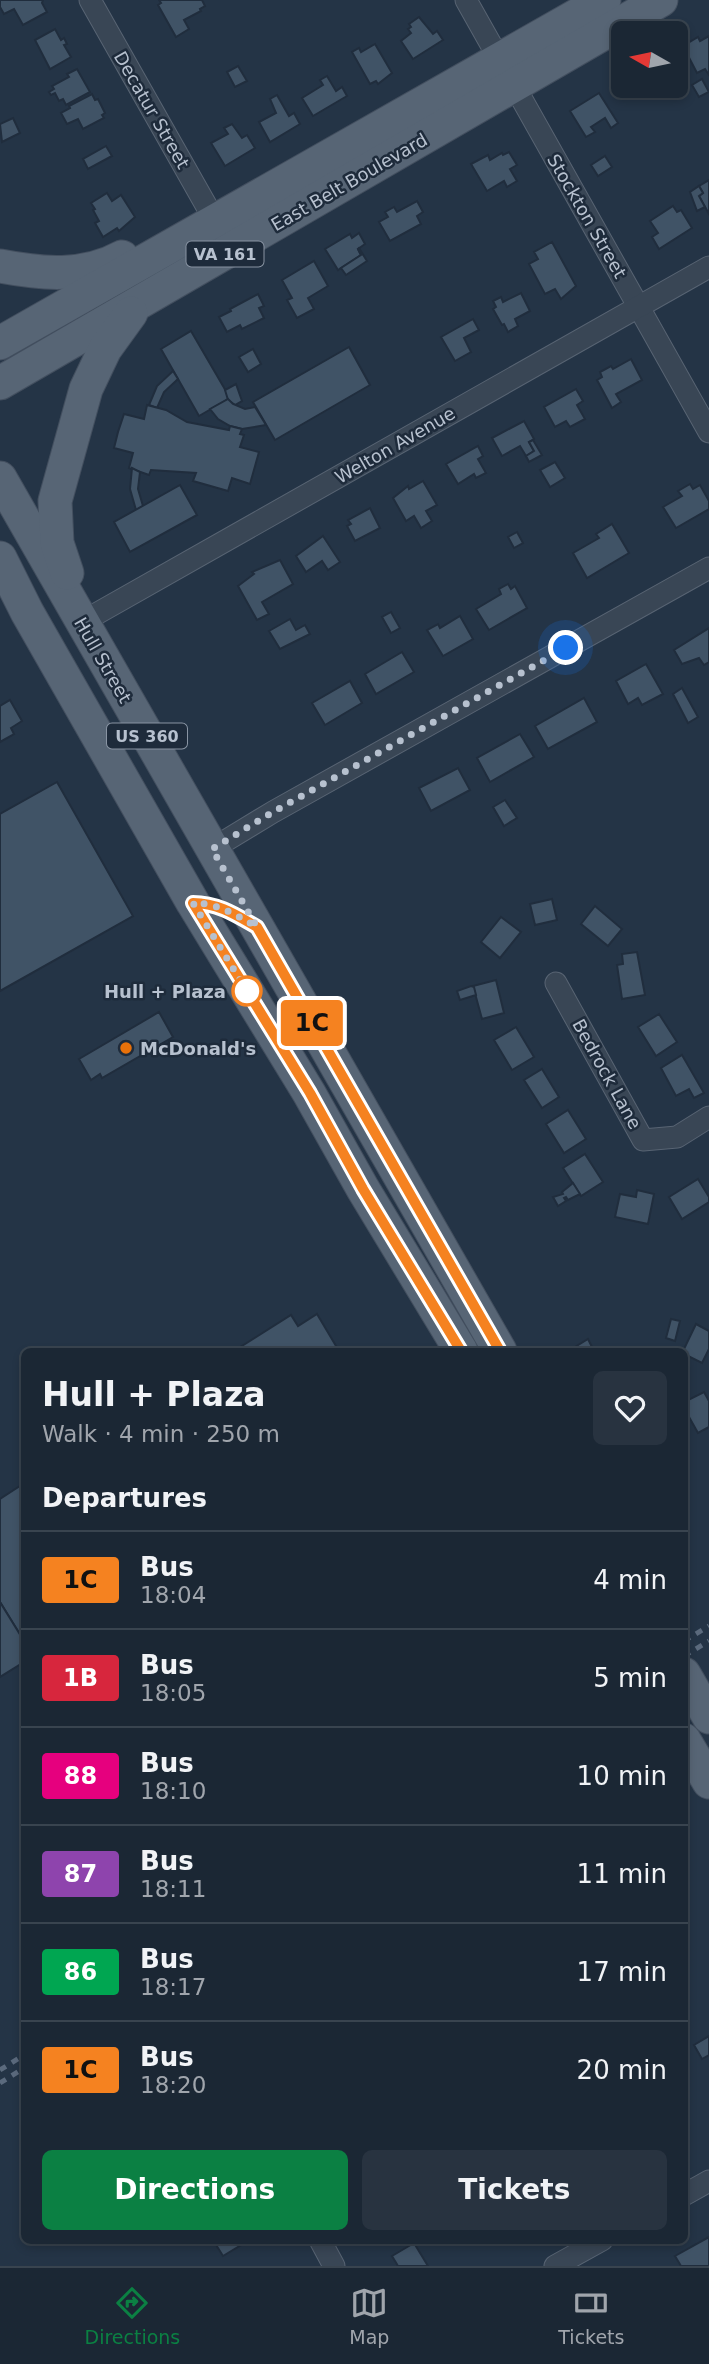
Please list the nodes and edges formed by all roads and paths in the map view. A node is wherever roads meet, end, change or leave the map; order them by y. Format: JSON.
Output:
{"nodes":[{"id":1,"x":90,"y":0,"type":"edge"},
{"id":2,"x":466,"y":0,"type":"edge"},
{"id":3,"x":604,"y":0,"type":"edge"},
{"id":4,"x":661,"y":0,"type":"edge"},
{"id":5,"x":507,"y":73,"type":"junction"},
{"id":6,"x":215,"y":221,"type":"junction"},
{"id":7,"x":0,"y":266,"type":"edge"},
{"id":8,"x":709,"y":267,"type":"edge"},
{"id":9,"x":136,"y":305,"type":"junction"},
{"id":10,"x":639,"y":307,"type":"junction"},
{"id":11,"x":0,"y":343,"type":"edge"},
{"id":12,"x":0,"y":383,"type":"edge"},
{"id":13,"x":709,"y":432,"type":"edge"},
{"id":14,"x":0,"y":478,"type":"edge"},
{"id":15,"x":0,"y":558,"type":"edge"},
{"id":16,"x":709,"y":568,"type":"edge"},
{"id":17,"x":0,"y":586,"type":"edge"},
{"id":18,"x":27,"y":612,"type":"junction"},
{"id":19,"x":82,"y":622,"type":"junction"},
{"id":20,"x":148,"y":822,"type":"junction"},
{"id":21,"x":212,"y":849,"type":"junction"},
{"id":22,"x":193,"y":903,"type":"junction"},
{"id":23,"x":257,"y":927,"type":"junction"},
{"id":24,"x":556,"y":983,"type":"dead end"},
{"id":25,"x":709,"y":1117,"type":"edge"},
{"id":26,"x":459,"y":1348,"type":"edge"},
{"id":27,"x":498,"y":1348,"type":"edge"},
{"id":28,"x":688,"y":1681,"type":"edge"},
{"id":29,"x":706,"y":1712,"type":"edge"},
{"id":30,"x":688,"y":1747,"type":"edge"},
{"id":31,"x":709,"y":1782,"type":"edge"},
{"id":32,"x":709,"y":2181,"type":"edge"},
{"id":33,"x":688,"y":2193,"type":"edge"},
{"id":34,"x":322,"y":2244,"type":"edge"},
{"id":35,"x":595,"y":2244,"type":"edge"},
{"id":36,"x":334,"y":2266,"type":"edge"},
{"id":37,"x":555,"y":2266,"type":"edge"}],
"edges":[{"from":1,"to":6,"type":"street","name":"Decatur Street"},
{"from":2,"to":5,"type":"street","name":"Stockton Street"},
{"from":3,"to":5,"type":"main road","name":"East Belt Boulevard","number":"VA 161"},
{"from":4,"to":5,"type":"main road","name":"East Belt Boulevard","number":"VA 161"},
{"from":5,"to":6,"type":"main road","name":"East Belt Boulevard","number":"VA 161"},
{"from":5,"to":9,"type":"main road","name":"East Belt Boulevard","number":"VA 161"},
{"from":5,"to":10,"type":"street","name":"Stockton Street"},
{"from":6,"to":7,"type":"main road"},
{"from":6,"to":11,"type":"main road","name":"East Belt Boulevard","number":"VA 161"},
{"from":8,"to":10,"type":"street","name":"Welton Avenue"},
{"from":9,"to":12,"type":"main road","name":"East Belt Boulevard","number":"VA 161"},
{"from":9,"to":19,"type":"main road"},
{"from":10,"to":13,"type":"street","name":"Stockton Street"},
{"from":10,"to":19,"type":"street","name":"Welton Avenue"},
{"from":14,"to":19,"type":"main road","name":"Hull Street","number":"US 360"},
{"from":15,"to":18,"type":"main road","number":"US 360"},
{"from":16,"to":21,"type":"street"},
{"from":17,"to":18,"type":"main road"},
{"from":18,"to":20,"type":"main road","number":"US 360"},
{"from":19,"to":21,"type":"main road","name":"Hull Street","number":"US 360"},
{"from":20,"to":21,"type":"main road"},
{"from":20,"to":22,"type":"main road","number":"US 360"},
{"from":21,"to":23,"type":"main road","name":"Hull Street","number":"US 360"},
{"from":22,"to":23,"type":"main road"},
{"from":22,"to":26,"type":"main road","number":"US 360"},
{"from":23,"to":27,"type":"main road","name":"Hull Street","number":"US 360"},
{"from":24,"to":25,"type":"street","name":"Bedrock Lane"},
{"from":28,"to":29,"type":"main road"},
{"from":30,"to":31,"type":"main road"},
{"from":32,"to":33,"type":"street"},
{"from":34,"to":36,"type":"street"},
{"from":35,"to":37,"type":"street"}]}
